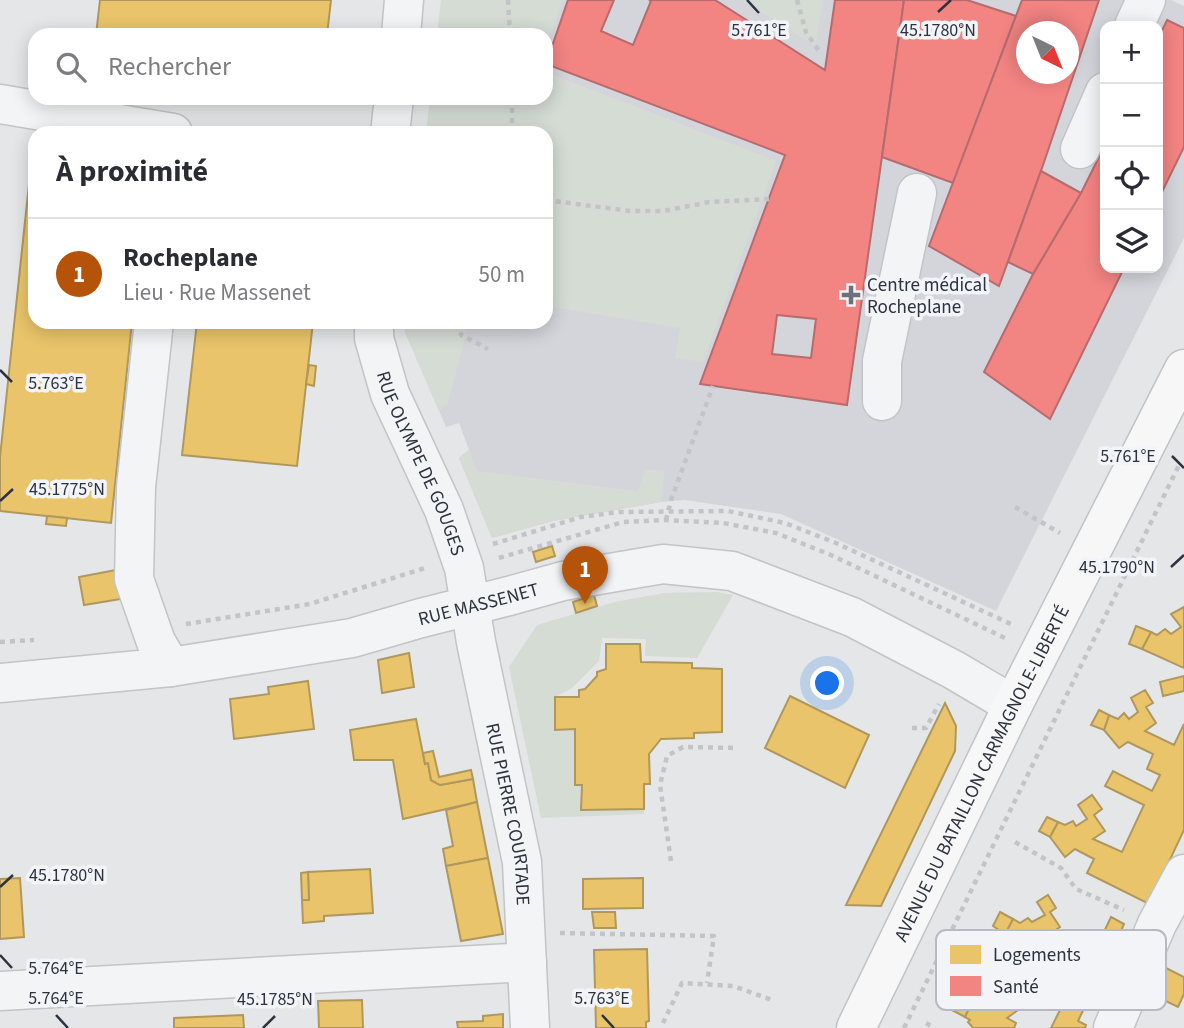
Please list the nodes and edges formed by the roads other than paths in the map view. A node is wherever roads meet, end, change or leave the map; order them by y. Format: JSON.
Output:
{"nodes":[{"id":1,"x":404,"y":0,"type":"edge"},
{"id":2,"x":1146,"y":0,"type":"edge"},
{"id":3,"x":1137,"y":21,"type":"edge"},
{"id":4,"x":402,"y":28,"type":"edge"},
{"id":5,"x":1100,"y":103,"type":"edge"},
{"id":6,"x":0,"y":104,"type":"edge"},
{"id":7,"x":393,"y":105,"type":"edge"},
{"id":8,"x":131,"y":126,"type":"edge"},
{"id":9,"x":391,"y":126,"type":"edge"},
{"id":10,"x":1080,"y":149,"type":"dead end"},
{"id":11,"x":917,"y":192,"type":"dead end"},
{"id":12,"x":153,"y":329,"type":"edge"},
{"id":13,"x":374,"y":329,"type":"edge"},
{"id":14,"x":1184,"y":369,"type":"edge"},
{"id":15,"x":882,"y":401,"type":"dead end"},
{"id":16,"x":469,"y":605,"type":"junction"},
{"id":17,"x":171,"y":667,"type":"junction"},
{"id":18,"x":0,"y":683,"type":"edge"},
{"id":19,"x":1013,"y":705,"type":"junction"},
{"id":20,"x":1184,"y":874,"type":"edge"},
{"id":21,"x":1155,"y":930,"type":"edge"},
{"id":22,"x":526,"y":947,"type":"junction"},
{"id":23,"x":0,"y":991,"type":"edge"},
{"id":24,"x":1121,"y":1010,"type":"edge"},
{"id":25,"x":530,"y":1028,"type":"edge"},
{"id":26,"x":856,"y":1028,"type":"edge"},
{"id":27,"x":1114,"y":1028,"type":"edge"}],
"edges":[{"from":1,"to":4,"type":"street"},
{"from":2,"to":3,"type":"street"},
{"from":5,"to":10,"type":"street"},
{"from":6,"to":8,"type":"street"},
{"from":7,"to":9,"type":"street"},
{"from":11,"to":15,"type":"street"},
{"from":12,"to":17,"type":"street"},
{"from":13,"to":16,"type":"street","name":"RUE OLYMPE DE GOUGES"},
{"from":14,"to":19,"type":"main road","name":"AVENUE DU BATAILLON CARMAGNOLE-LIBERTÉ"},
{"from":16,"to":17,"type":"street","name":"RUE MASSENET"},
{"from":16,"to":19,"type":"street","name":"RUE MASSENET"},
{"from":16,"to":22,"type":"street","name":"RUE PIERRE COURTADE"},
{"from":17,"to":18,"type":"street","name":"RUE MASSENET"},
{"from":19,"to":26,"type":"main road","name":"AVENUE DU BATAILLON CARMAGNOLE-LIBERTÉ"},
{"from":20,"to":21,"type":"street"},
{"from":22,"to":23,"type":"street"},
{"from":22,"to":25,"type":"street","name":"RUE PIERRE COURTADE"},
{"from":24,"to":27,"type":"street"}]}
